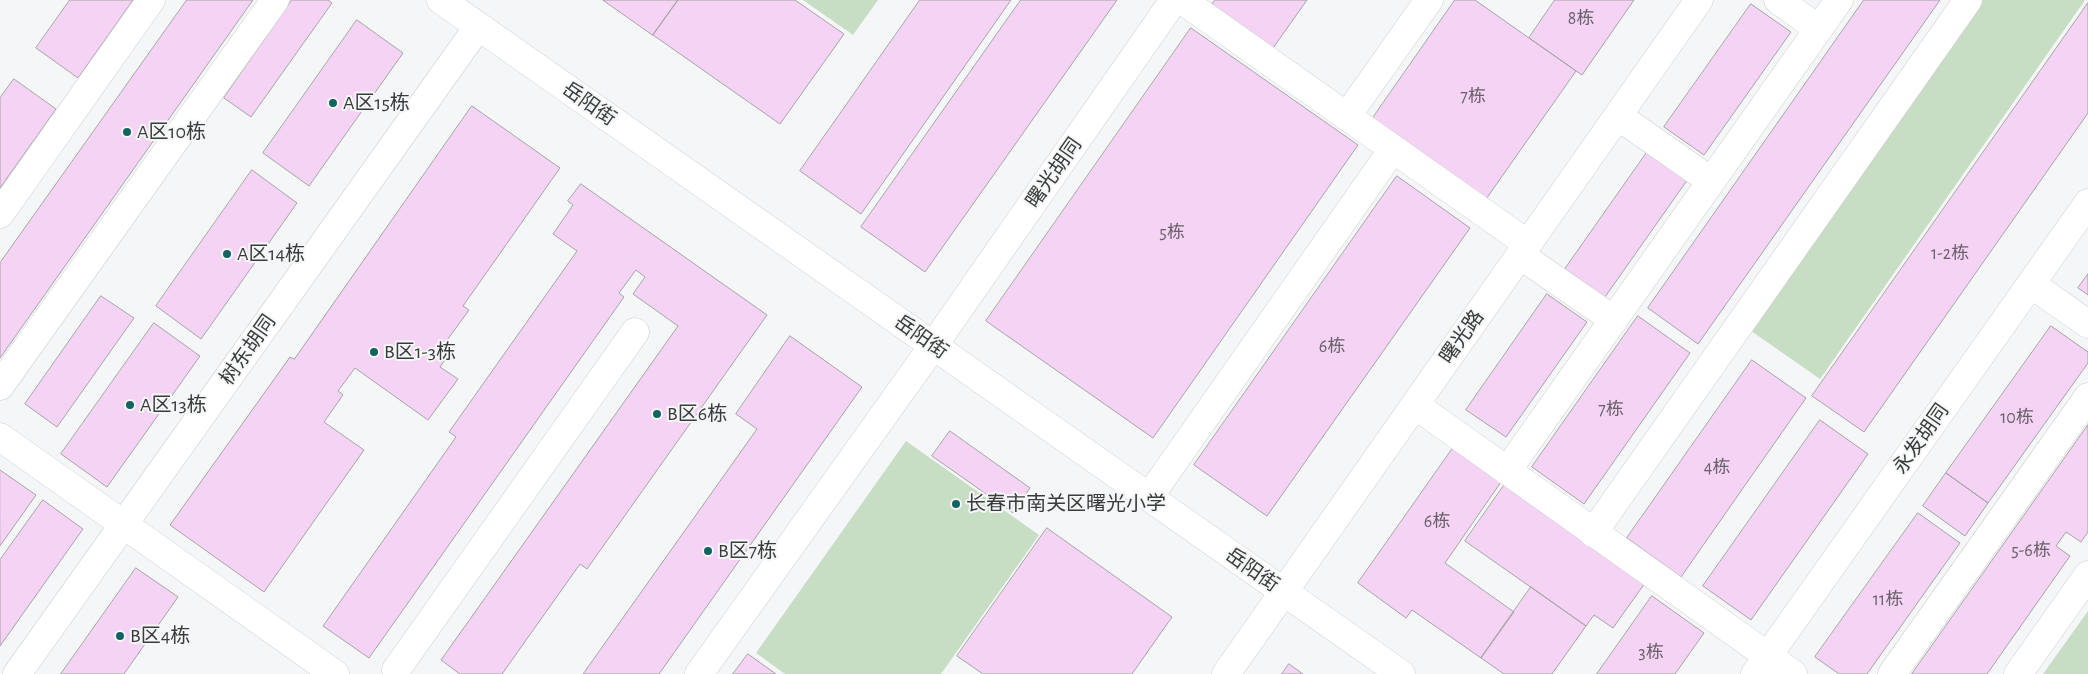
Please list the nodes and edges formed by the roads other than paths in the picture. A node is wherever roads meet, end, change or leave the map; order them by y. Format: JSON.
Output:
{"nodes":[{"id":1,"x":151,"y":0,"type":"edge"},
{"id":2,"x":275,"y":0,"type":"edge"},
{"id":3,"x":441,"y":0,"type":"edge"},
{"id":4,"x":1174,"y":0,"type":"edge"},
{"id":5,"x":1182,"y":0,"type":"edge"},
{"id":6,"x":1429,"y":0,"type":"edge"},
{"id":7,"x":1699,"y":0,"type":"edge"},
{"id":8,"x":1778,"y":0,"type":"edge"},
{"id":9,"x":1839,"y":0,"type":"edge"},
{"id":10,"x":1968,"y":0,"type":"edge"},
{"id":11,"x":478,"y":26,"type":"junction"},
{"id":12,"x":1819,"y":29,"type":"junction"},
{"id":13,"x":1347,"y":116,"type":"junction"},
{"id":14,"x":1618,"y":116,"type":"junction"},
{"id":15,"x":1393,"y":149,"type":"junction"},
{"id":16,"x":1711,"y":181,"type":"junction"},
{"id":17,"x":2088,"y":203,"type":"edge"},
{"id":18,"x":0,"y":214,"type":"edge"},
{"id":19,"x":1524,"y":249,"type":"junction"},
{"id":20,"x":2031,"y":284,"type":"junction"},
{"id":21,"x":1614,"y":320,"type":"junction"},
{"id":22,"x":2088,"y":324,"type":"edge"},
{"id":23,"x":635,"y":332,"type":"dead end"},
{"id":24,"x":934,"y":346,"type":"junction"},
{"id":25,"x":0,"y":386,"type":"edge"},
{"id":26,"x":2088,"y":397,"type":"edge"},
{"id":27,"x":1414,"y":406,"type":"junction"},
{"id":28,"x":0,"y":437,"type":"edge"},
{"id":29,"x":1507,"y":472,"type":"junction"},
{"id":30,"x":1149,"y":497,"type":"junction"},
{"id":31,"x":124,"y":525,"type":"junction"},
{"id":32,"x":1594,"y":532,"type":"junction"},
{"id":33,"x":2088,"y":575,"type":"edge"},
{"id":34,"x":1284,"y":592,"type":"junction"},
{"id":35,"x":1761,"y":665,"type":"edge"},
{"id":36,"x":397,"y":673,"type":"edge"},
{"id":37,"x":17,"y":674,"type":"edge"},
{"id":38,"x":335,"y":674,"type":"edge"},
{"id":39,"x":699,"y":674,"type":"edge"},
{"id":40,"x":1226,"y":674,"type":"edge"},
{"id":41,"x":1401,"y":674,"type":"edge"},
{"id":42,"x":1793,"y":674,"type":"edge"},
{"id":43,"x":1892,"y":674,"type":"edge"},
{"id":44,"x":2018,"y":674,"type":"edge"}],
"edges":[{"from":1,"to":18,"type":"street"},
{"from":2,"to":25,"type":"street"},
{"from":3,"to":11,"type":"street","name":"岳阳街"},
{"from":4,"to":24,"type":"street","name":"曙光胡同"},
{"from":5,"to":13,"type":"street"},
{"from":6,"to":13,"type":"street"},
{"from":7,"to":14,"type":"street","name":"曙光路"},
{"from":8,"to":12,"type":"street"},
{"from":9,"to":12,"type":"street"},
{"from":10,"to":32,"type":"street"},
{"from":11,"to":24,"type":"street","name":"岳阳街"},
{"from":11,"to":31,"type":"street","name":"树东胡同"},
{"from":12,"to":16,"type":"street"},
{"from":13,"to":15,"type":"street"},
{"from":14,"to":16,"type":"street"},
{"from":14,"to":19,"type":"street","name":"曙光路"},
{"from":15,"to":19,"type":"street"},
{"from":15,"to":30,"type":"street"},
{"from":16,"to":21,"type":"street"},
{"from":17,"to":20,"type":"street","name":"永发胡同"},
{"from":19,"to":21,"type":"street"},
{"from":19,"to":27,"type":"street","name":"曙光路"},
{"from":20,"to":22,"type":"street"},
{"from":20,"to":35,"type":"street","name":"永发胡同"},
{"from":21,"to":29,"type":"street"},
{"from":23,"to":36,"type":"street"},
{"from":24,"to":30,"type":"street","name":"岳阳街"},
{"from":24,"to":39,"type":"street","name":"曙光胡同"},
{"from":26,"to":43,"type":"street"},
{"from":27,"to":29,"type":"street"},
{"from":27,"to":34,"type":"street","name":"曙光路"},
{"from":28,"to":31,"type":"street"},
{"from":29,"to":32,"type":"street"},
{"from":30,"to":34,"type":"street","name":"岳阳街"},
{"from":31,"to":37,"type":"street","name":"树东胡同"},
{"from":31,"to":38,"type":"street"},
{"from":32,"to":35,"type":"street"},
{"from":33,"to":44,"type":"street"},
{"from":34,"to":40,"type":"street","name":"曙光路"},
{"from":34,"to":41,"type":"street","name":"岳阳街"},
{"from":35,"to":42,"type":"street"}]}
